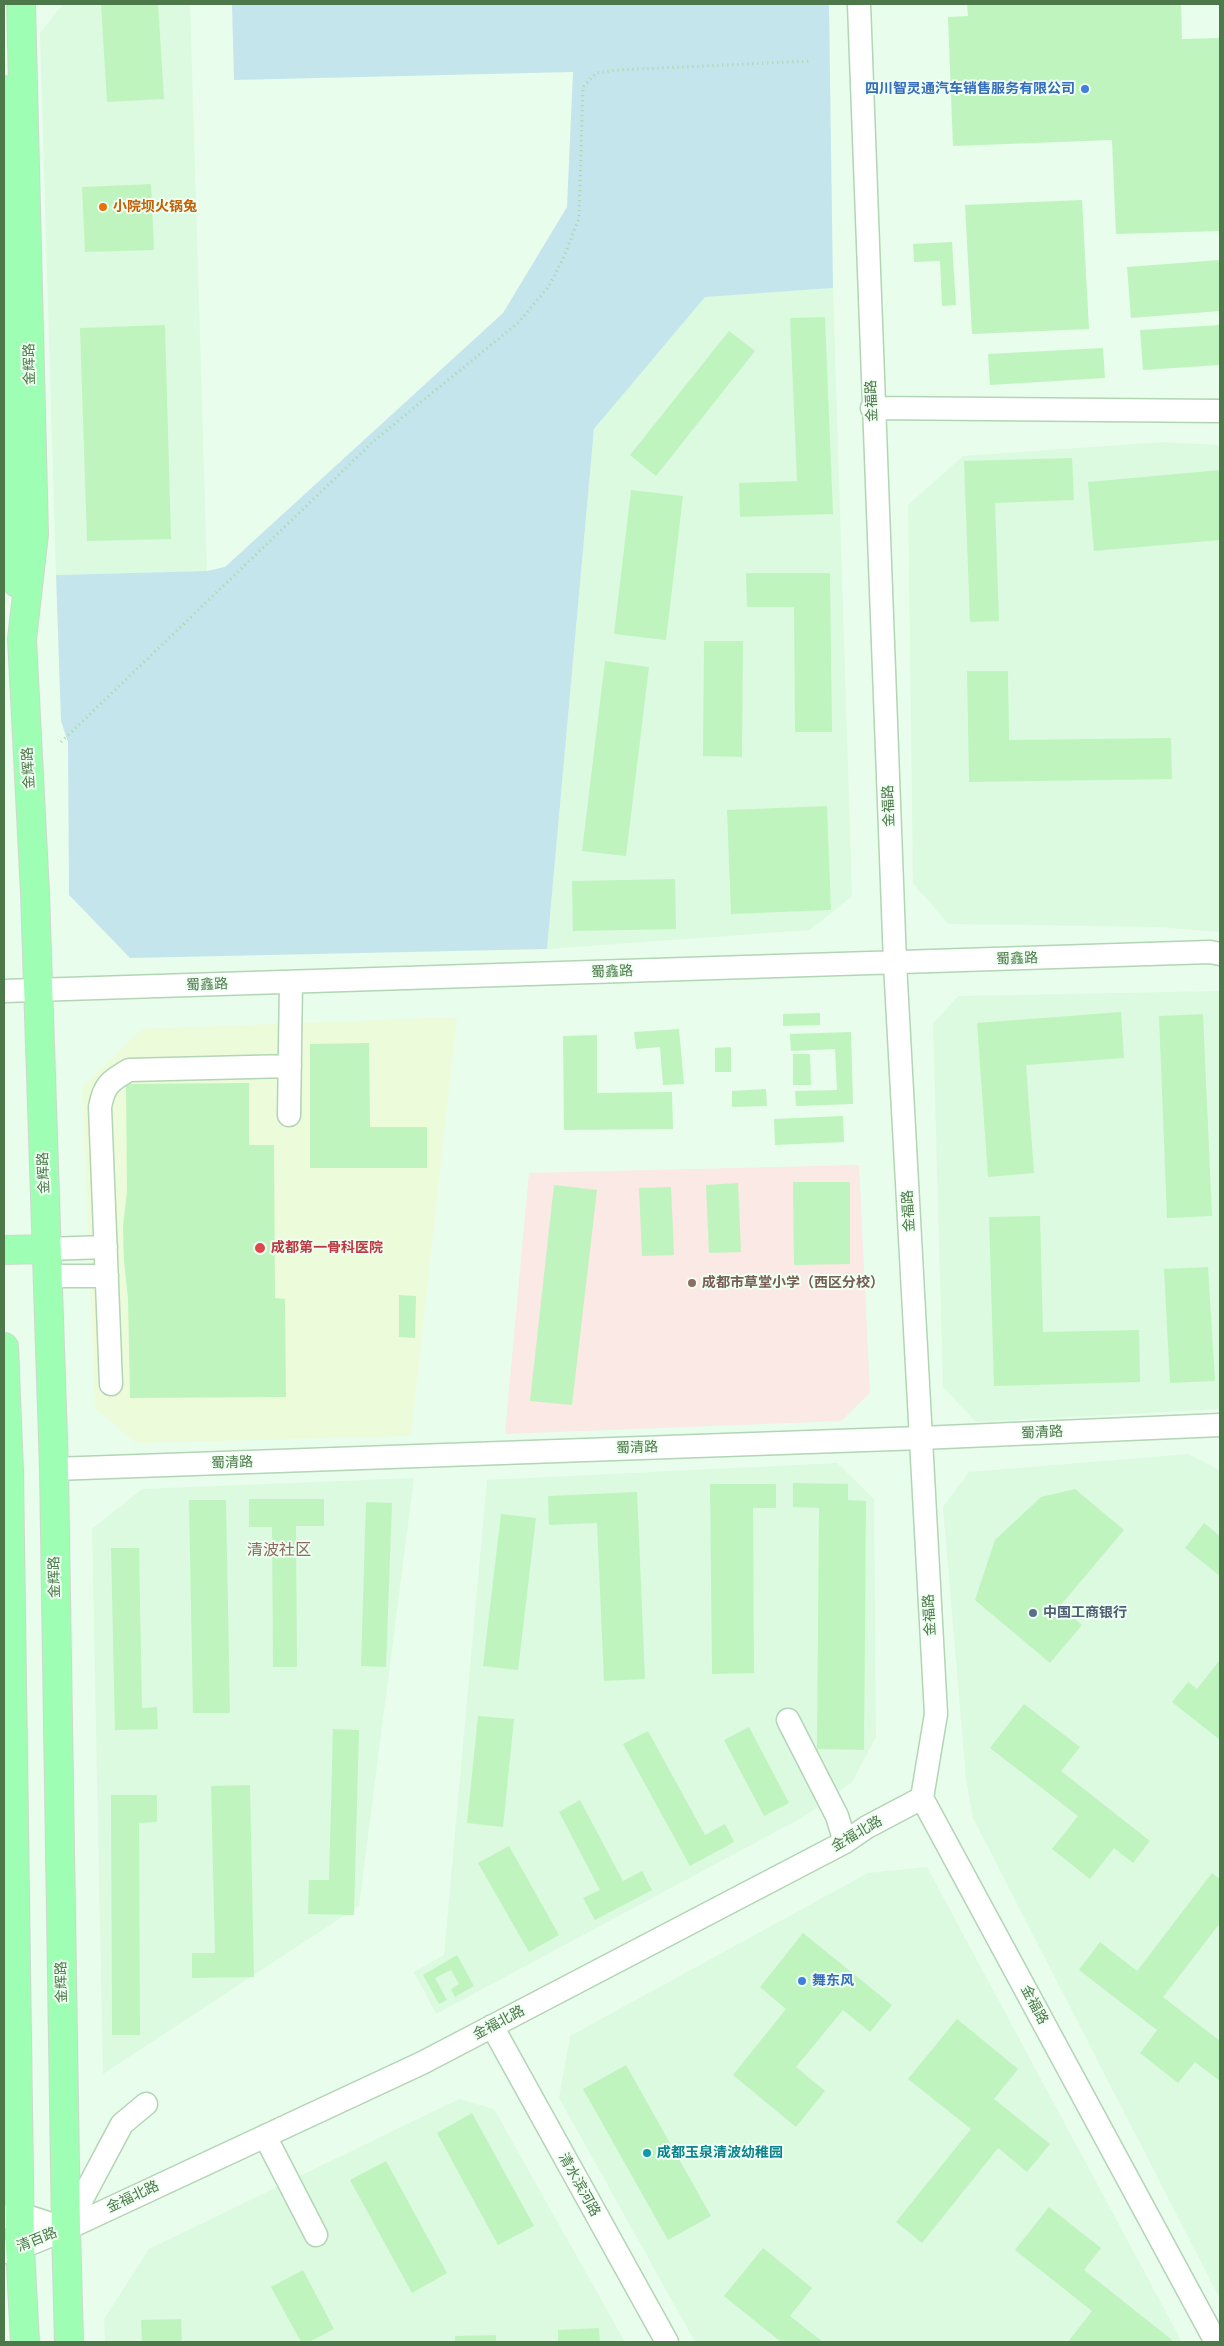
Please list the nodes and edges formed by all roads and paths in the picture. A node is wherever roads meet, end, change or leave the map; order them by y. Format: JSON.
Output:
{"nodes":[{"id":1,"x":22,"y":4,"type":"edge"},
{"id":2,"x":859,"y":4,"type":"edge"},
{"id":3,"x":812,"y":61,"type":"dead end"},
{"id":4,"x":4,"y":90,"type":"edge"},
{"id":5,"x":872,"y":408,"type":"junction"},
{"id":6,"x":1220,"y":411,"type":"edge"},
{"id":7,"x":22,"y":639,"type":"junction"},
{"id":8,"x":61,"y":742,"type":"dead end"},
{"id":9,"x":1220,"y":954,"type":"edge"},
{"id":10,"x":895,"y":963,"type":"junction"},
{"id":11,"x":291,"y":982,"type":"junction"},
{"id":12,"x":38,"y":990,"type":"junction"},
{"id":13,"x":4,"y":991,"type":"edge"},
{"id":14,"x":290,"y":1066,"type":"junction"},
{"id":15,"x":289,"y":1115,"type":"dead end"},
{"id":16,"x":106,"y":1247,"type":"junction"},
{"id":17,"x":47,"y":1249,"type":"junction"},
{"id":18,"x":4,"y":1250,"type":"edge"},
{"id":19,"x":48,"y":1276,"type":"junction"},
{"id":20,"x":107,"y":1276,"type":"junction"},
{"id":21,"x":4,"y":1347,"type":"edge"},
{"id":22,"x":110,"y":1384,"type":"dead end"},
{"id":23,"x":1220,"y":1425,"type":"edge"},
{"id":24,"x":921,"y":1438,"type":"junction"},
{"id":25,"x":54,"y":1469,"type":"junction"},
{"id":26,"x":788,"y":1720,"type":"dead end"},
{"id":27,"x":8,"y":1779,"type":"edge"},
{"id":28,"x":922,"y":1798,"type":"junction"},
{"id":29,"x":845,"y":1842,"type":"junction"},
{"id":30,"x":492,"y":2026,"type":"junction"},
{"id":31,"x":146,"y":2104,"type":"dead end"},
{"id":32,"x":265,"y":2136,"type":"junction"},
{"id":33,"x":12,"y":2215,"type":"edge"},
{"id":34,"x":66,"y":2228,"type":"junction"},
{"id":35,"x":316,"y":2234,"type":"dead end"},
{"id":36,"x":12,"y":2250,"type":"edge"},
{"id":37,"x":25,"y":2342,"type":"edge"},
{"id":38,"x":70,"y":2342,"type":"edge"},
{"id":39,"x":667,"y":2342,"type":"edge"},
{"id":40,"x":1216,"y":2342,"type":"edge"}],
"edges":[{"from":1,"to":7,"type":"main road","name":"金辉路"},
{"from":2,"to":5,"type":"street","name":"金福路"},
{"from":3,"to":8,"type":"path"},
{"from":4,"to":7,"type":"main road"},
{"from":5,"to":6,"type":"street"},
{"from":5,"to":10,"type":"street","name":"金福路"},
{"from":7,"to":12,"type":"main road","name":"金辉路"},
{"from":9,"to":10,"type":"street","name":"蜀鑫路"},
{"from":10,"to":11,"type":"street","name":"蜀鑫路"},
{"from":10,"to":24,"type":"street","name":"金福路"},
{"from":11,"to":12,"type":"street","name":"蜀鑫路"},
{"from":11,"to":14,"type":"street"},
{"from":12,"to":13,"type":"street","name":"蜀鑫路"},
{"from":12,"to":17,"type":"main road","name":"金辉路"},
{"from":14,"to":15,"type":"street"},
{"from":14,"to":16,"type":"street"},
{"from":16,"to":17,"type":"street"},
{"from":16,"to":20,"type":"street"},
{"from":17,"to":18,"type":"main road"},
{"from":17,"to":19,"type":"main road","name":"金辉路"},
{"from":19,"to":20,"type":"street"},
{"from":19,"to":25,"type":"main road","name":"金辉路"},
{"from":20,"to":22,"type":"street"},
{"from":21,"to":27,"type":"main road"},
{"from":23,"to":24,"type":"street","name":"蜀清路"},
{"from":24,"to":25,"type":"street","name":"蜀清路"},
{"from":24,"to":28,"type":"street","name":"金福路"},
{"from":25,"to":34,"type":"main road","name":"金辉路"},
{"from":26,"to":29,"type":"street"},
{"from":27,"to":33,"type":"main road"},
{"from":28,"to":29,"type":"street","name":"金福北路"},
{"from":28,"to":40,"type":"street","name":"金福路"},
{"from":29,"to":30,"type":"street","name":"金福北路"},
{"from":30,"to":32,"type":"street","name":"金福北路"},
{"from":30,"to":39,"type":"street","name":"清水滨河路"},
{"from":31,"to":34,"type":"street"},
{"from":32,"to":34,"type":"street","name":"金福北路"},
{"from":32,"to":35,"type":"street"},
{"from":33,"to":34,"type":"street","name":"清百路"},
{"from":33,"to":36,"type":"main road"},
{"from":34,"to":36,"type":"street","name":"清百路"},
{"from":34,"to":38,"type":"main road","name":"金辉路"},
{"from":36,"to":37,"type":"main road"}]}
